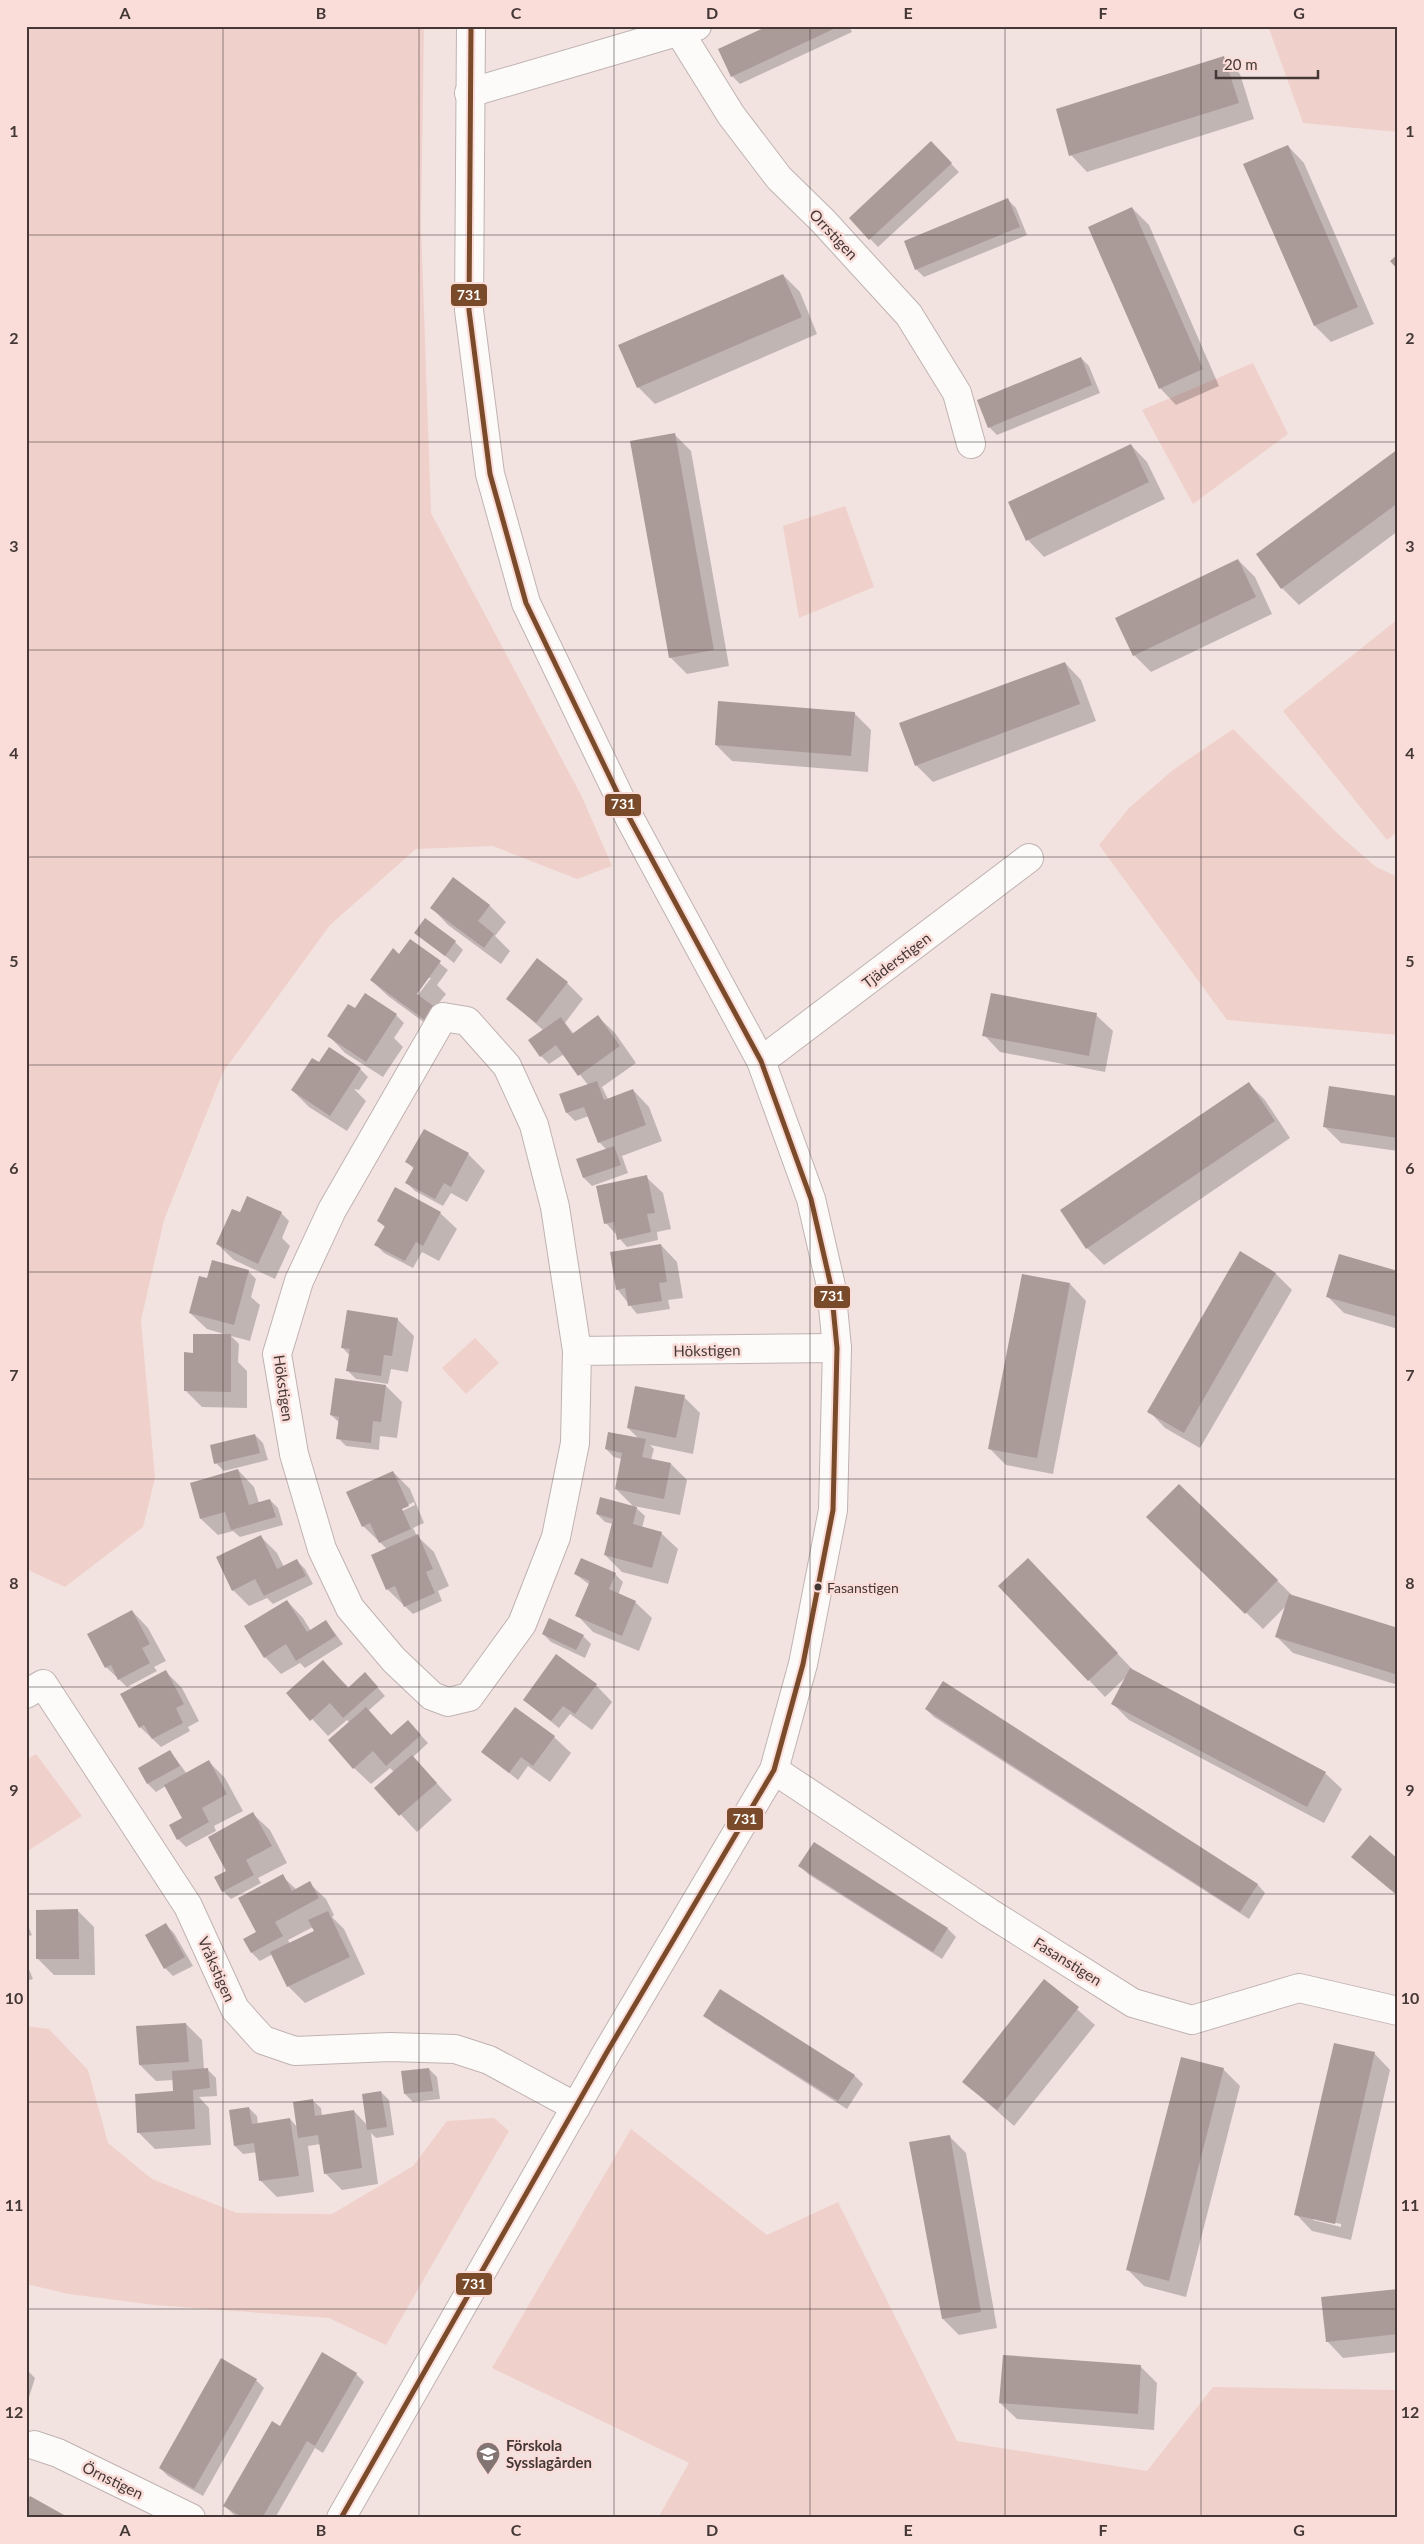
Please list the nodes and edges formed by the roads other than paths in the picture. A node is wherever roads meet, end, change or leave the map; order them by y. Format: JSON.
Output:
{"nodes":[{"id":1,"x":471,"y":26,"type":"edge"},
{"id":2,"x":689,"y":30,"type":"edge"},
{"id":3,"x":469,"y":93,"type":"junction"},
{"id":4,"x":972,"y":444,"type":"dead end"},
{"id":5,"x":1029,"y":858,"type":"dead end"},
{"id":6,"x":761,"y":1061,"type":"junction"},
{"id":7,"x":837,"y":1348,"type":"junction"},
{"id":8,"x":577,"y":1351,"type":"junction"},
{"id":9,"x":26,"y":1694,"type":"edge"},
{"id":10,"x":774,"y":1770,"type":"junction"},
{"id":11,"x":1398,"y":2011,"type":"edge"},
{"id":12,"x":576,"y":2107,"type":"junction"},
{"id":13,"x":34,"y":2445,"type":"dead end"},
{"id":14,"x":191,"y":2518,"type":"edge"},
{"id":15,"x":341,"y":2518,"type":"edge"}],
"edges":[{"from":1,"to":3,"type":"street"},
{"from":2,"to":3,"type":"street","name":"Orrstigen"},
{"from":2,"to":4,"type":"street","name":"Orrstigen"},
{"from":3,"to":6,"type":"street"},
{"from":5,"to":6,"type":"street","name":"Tjäderstigen"},
{"from":6,"to":7,"type":"street"},
{"from":7,"to":8,"type":"street","name":"Hökstigen"},
{"from":7,"to":10,"type":"street"},
{"from":8,"to":8,"type":"street","name":"Hökstigen"},
{"from":9,"to":12,"type":"street","name":"Vråkstigen"},
{"from":10,"to":11,"type":"street","name":"Fasanstigen"},
{"from":10,"to":12,"type":"street"},
{"from":12,"to":15,"type":"street"},
{"from":13,"to":14,"type":"street","name":"Örnstigen"}]}
